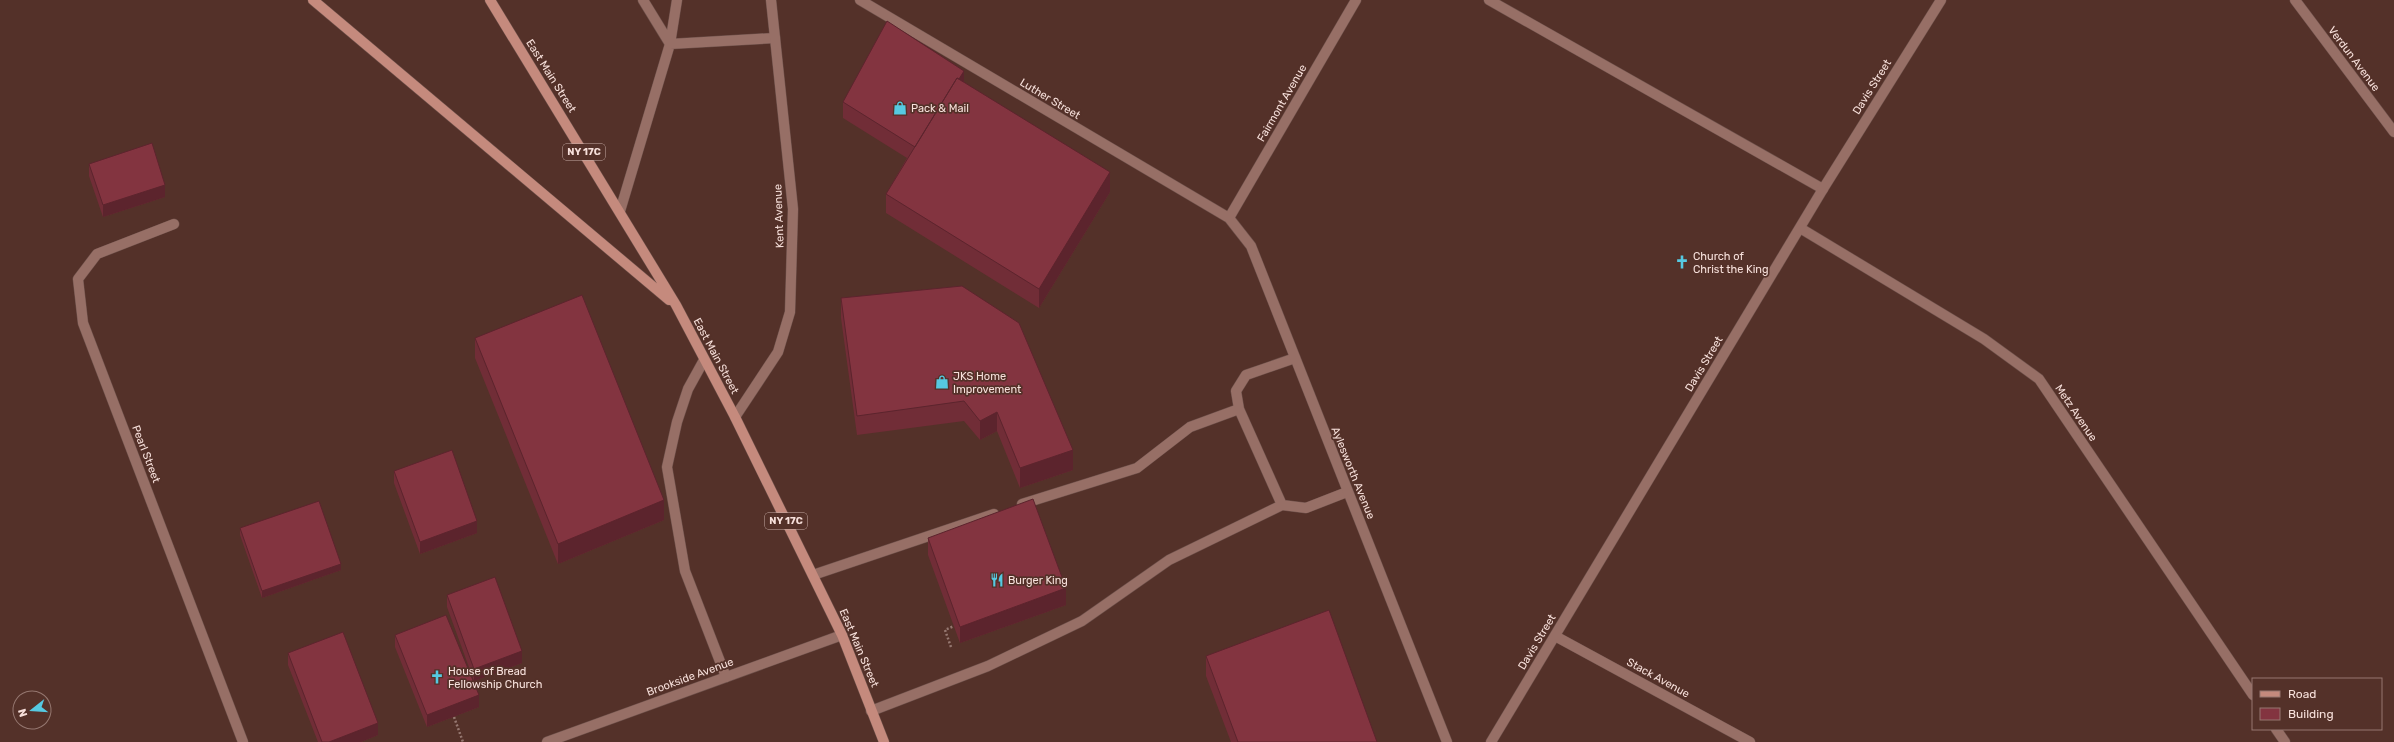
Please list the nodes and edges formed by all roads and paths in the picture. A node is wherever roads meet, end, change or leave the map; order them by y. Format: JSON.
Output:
{"nodes":[{"id":1,"x":313,"y":0,"type":"edge"},
{"id":2,"x":490,"y":0,"type":"edge"},
{"id":3,"x":643,"y":0,"type":"edge"},
{"id":4,"x":677,"y":0,"type":"edge"},
{"id":5,"x":771,"y":0,"type":"edge"},
{"id":6,"x":860,"y":0,"type":"edge"},
{"id":7,"x":1356,"y":0,"type":"edge"},
{"id":8,"x":1489,"y":0,"type":"edge"},
{"id":9,"x":1940,"y":0,"type":"edge"},
{"id":10,"x":2295,"y":0,"type":"edge"},
{"id":11,"x":775,"y":38,"type":"junction"},
{"id":12,"x":670,"y":44,"type":"junction"},
{"id":13,"x":2394,"y":132,"type":"edge"},
{"id":14,"x":1823,"y":189,"type":"junction"},
{"id":15,"x":620,"y":211,"type":"junction"},
{"id":16,"x":1229,"y":218,"type":"junction"},
{"id":17,"x":174,"y":224,"type":"dead end"},
{"id":18,"x":1800,"y":228,"type":"junction"},
{"id":19,"x":676,"y":305,"type":"junction"},
{"id":20,"x":1295,"y":358,"type":"junction"},
{"id":21,"x":704,"y":360,"type":"junction"},
{"id":22,"x":1239,"y":409,"type":"junction"},
{"id":23,"x":735,"y":417,"type":"junction"},
{"id":24,"x":1348,"y":492,"type":"junction"},
{"id":25,"x":1282,"y":505,"type":"junction"},
{"id":26,"x":813,"y":575,"type":"junction"},
{"id":27,"x":954,"y":626,"type":"edge"},
{"id":28,"x":842,"y":635,"type":"junction"},
{"id":29,"x":1555,"y":636,"type":"junction"},
{"id":30,"x":951,"y":647,"type":"dead end"},
{"id":31,"x":726,"y":676,"type":"junction"},
{"id":32,"x":2252,"y":694,"type":"edge"},
{"id":33,"x":871,"y":711,"type":"junction"},
{"id":34,"x":454,"y":717,"type":"edge"},
{"id":35,"x":2277,"y":730,"type":"edge"},
{"id":36,"x":243,"y":742,"type":"edge"},
{"id":37,"x":463,"y":742,"type":"edge"},
{"id":38,"x":547,"y":742,"type":"edge"},
{"id":39,"x":884,"y":742,"type":"edge"},
{"id":40,"x":1447,"y":742,"type":"edge"},
{"id":41,"x":1491,"y":742,"type":"edge"},
{"id":42,"x":1750,"y":742,"type":"edge"},
{"id":43,"x":2285,"y":742,"type":"edge"}],
"edges":[{"from":1,"to":19,"type":"main road"},
{"from":2,"to":15,"type":"main road","name":"East Main Street","number":"NY 17C"},
{"from":3,"to":12,"type":"street"},
{"from":4,"to":12,"type":"street"},
{"from":5,"to":11,"type":"street","name":"Kent Avenue"},
{"from":6,"to":16,"type":"street","name":"Luther Street"},
{"from":7,"to":16,"type":"street","name":"Fairmont Avenue"},
{"from":8,"to":14,"type":"street"},
{"from":9,"to":14,"type":"street","name":"Davis Street"},
{"from":10,"to":13,"type":"street","name":"Verdun Avenue"},
{"from":11,"to":12,"type":"street"},
{"from":11,"to":23,"type":"street","name":"Kent Avenue"},
{"from":12,"to":15,"type":"street"},
{"from":14,"to":18,"type":"street","name":"Davis Street"},
{"from":15,"to":19,"type":"main road","name":"East Main Street","number":"NY 17C"},
{"from":16,"to":20,"type":"street","name":"Aylesworth Avenue"},
{"from":17,"to":36,"type":"street","name":"Pearl Street"},
{"from":18,"to":29,"type":"street","name":"Davis Street"},
{"from":18,"to":32,"type":"street","name":"Metz Avenue"},
{"from":19,"to":21,"type":"main road","name":"East Main Street","number":"NY 17C"},
{"from":20,"to":22,"type":"street"},
{"from":20,"to":24,"type":"street","name":"Aylesworth Avenue"},
{"from":21,"to":23,"type":"main road","name":"East Main Street","number":"NY 17C"},
{"from":21,"to":31,"type":"street"},
{"from":22,"to":25,"type":"street"},
{"from":22,"to":26,"type":"street"},
{"from":23,"to":26,"type":"main road","name":"East Main Street","number":"NY 17C"},
{"from":24,"to":25,"type":"street"},
{"from":24,"to":40,"type":"street","name":"Aylesworth Avenue"},
{"from":25,"to":33,"type":"street"},
{"from":26,"to":28,"type":"main road","name":"East Main Street","number":"NY 17C"},
{"from":27,"to":30,"type":"path"},
{"from":28,"to":31,"type":"street","name":"Brookside Avenue"},
{"from":28,"to":33,"type":"main road","name":"East Main Street","number":"NY 17C"},
{"from":29,"to":41,"type":"street","name":"Davis Street"},
{"from":29,"to":42,"type":"street","name":"Stack Avenue"},
{"from":31,"to":38,"type":"street","name":"Brookside Avenue"},
{"from":33,"to":39,"type":"main road","name":"East Main Street","number":"NY 17C"},
{"from":34,"to":37,"type":"path"},
{"from":35,"to":43,"type":"street"}]}
